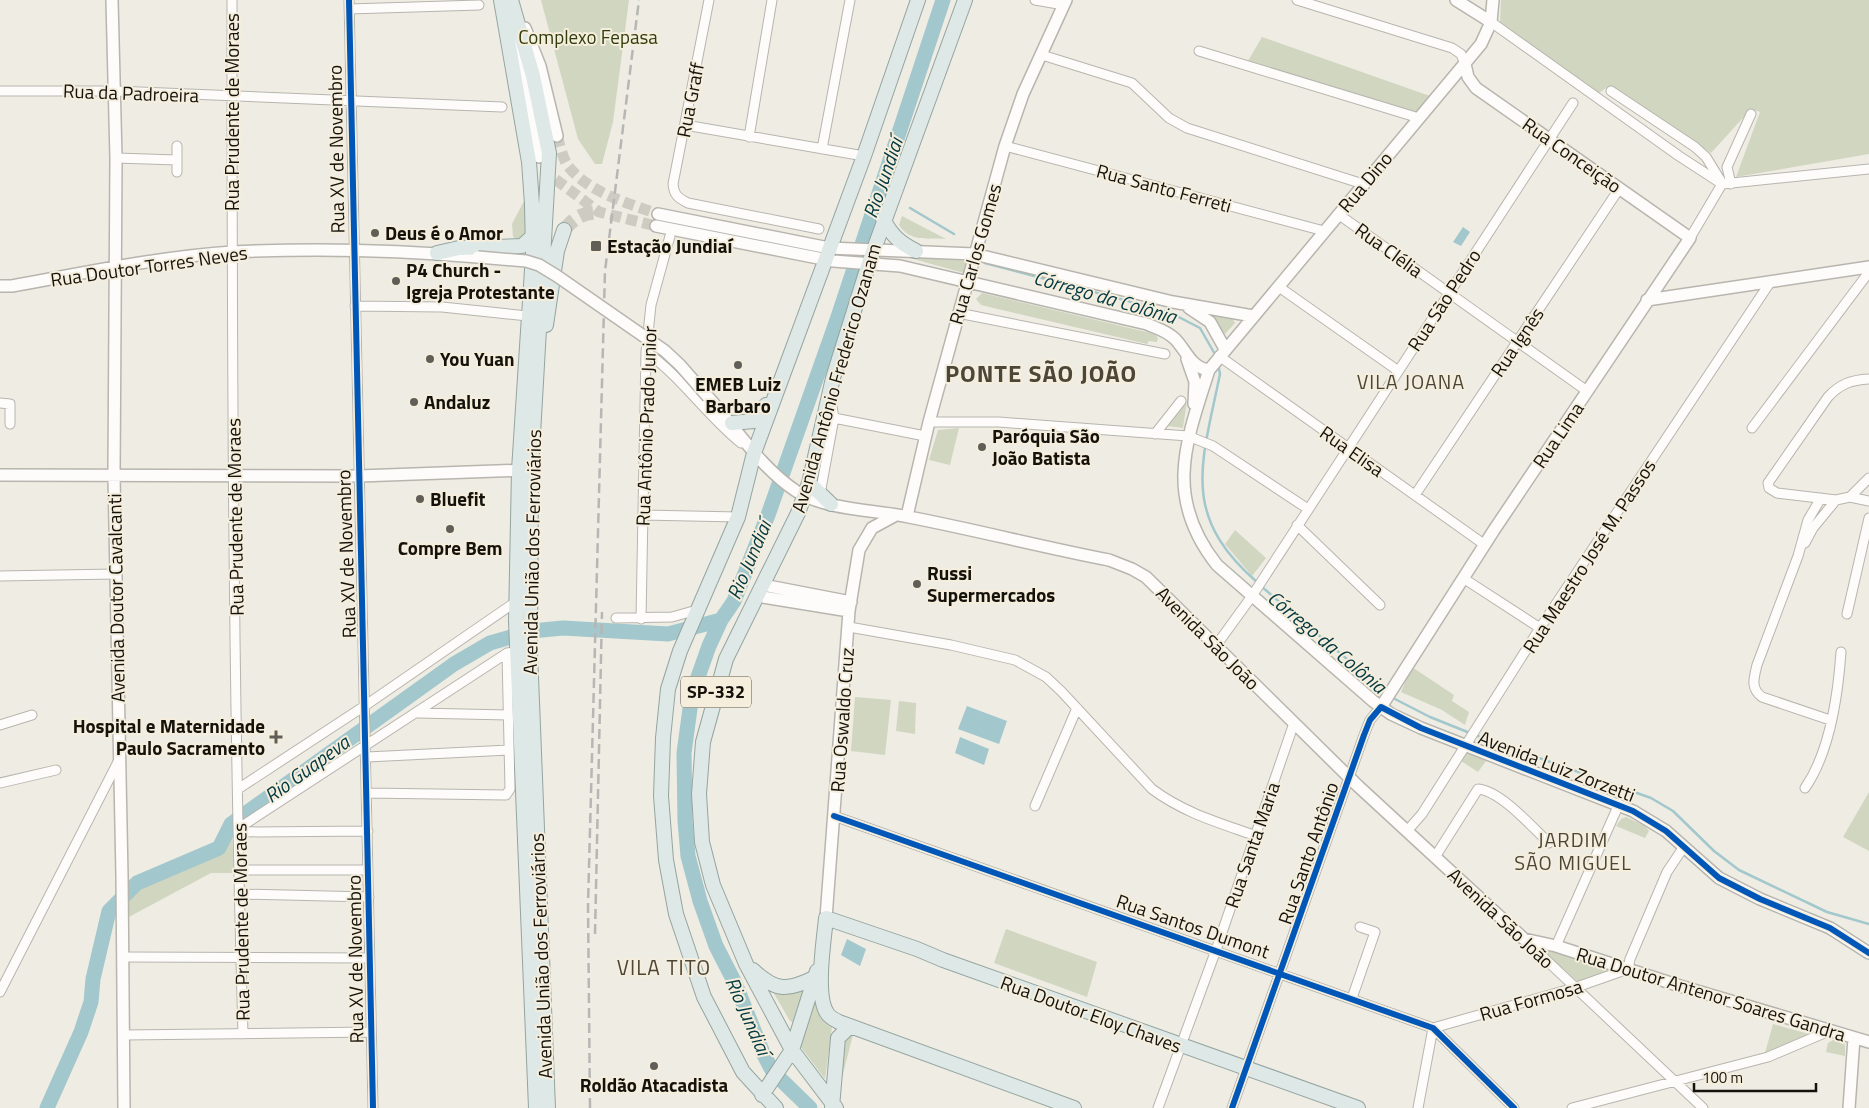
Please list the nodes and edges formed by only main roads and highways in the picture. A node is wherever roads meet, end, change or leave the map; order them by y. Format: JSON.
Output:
{"nodes":[{"id":1,"x":112,"y":0,"type":"edge"},
{"id":2,"x":501,"y":0,"type":"edge"},
{"id":3,"x":513,"y":0,"type":"edge"},
{"id":4,"x":918,"y":0,"type":"edge"},
{"id":5,"x":965,"y":0,"type":"edge"},
{"id":6,"x":1456,"y":0,"type":"edge"},
{"id":7,"x":1493,"y":0,"type":"edge"},
{"id":8,"x":1065,"y":2,"type":"edge"},
{"id":9,"x":504,"y":18,"type":"junction"},
{"id":10,"x":1491,"y":22,"type":"junction"},
{"id":11,"x":1465,"y":64,"type":"junction"},
{"id":12,"x":557,"y":136,"type":"tunnel mouth"},
{"id":13,"x":539,"y":157,"type":"tunnel mouth"},
{"id":14,"x":658,"y":214,"type":"tunnel mouth"},
{"id":15,"x":883,"y":220,"type":"junction"},
{"id":16,"x":656,"y":226,"type":"tunnel mouth"},
{"id":17,"x":564,"y":230,"type":"tunnel mouth"},
{"id":18,"x":532,"y":237,"type":"junction"},
{"id":19,"x":1690,"y":238,"type":"joint"},
{"id":20,"x":916,"y":251,"type":"junction"},
{"id":21,"x":437,"y":254,"type":"junction"},
{"id":22,"x":831,"y":254,"type":"junction"},
{"id":23,"x":974,"y":254,"type":"junction"},
{"id":24,"x":869,"y":257,"type":"junction"},
{"id":25,"x":1869,"y":267,"type":"edge"},
{"id":26,"x":114,"y":268,"type":"junction"},
{"id":27,"x":967,"y":282,"type":"junction"},
{"id":28,"x":0,"y":286,"type":"edge"},
{"id":29,"x":1647,"y":300,"type":"junction"},
{"id":30,"x":1173,"y":302,"type":"junction"},
{"id":31,"x":1253,"y":316,"type":"junction"},
{"id":32,"x":1181,"y":346,"type":"junction"},
{"id":33,"x":1217,"y":359,"type":"junction"},
{"id":34,"x":778,"y":386,"type":"junction"},
{"id":35,"x":708,"y":397,"type":"joint"},
{"id":36,"x":534,"y":400,"type":"junction"},
{"id":37,"x":1193,"y":419,"type":"junction"},
{"id":38,"x":732,"y":423,"type":"junction"},
{"id":39,"x":754,"y":453,"type":"junction"},
{"id":40,"x":525,"y":470,"type":"junction"},
{"id":41,"x":0,"y":475,"type":"edge"},
{"id":42,"x":114,"y":476,"type":"junction"},
{"id":43,"x":803,"y":490,"type":"junction"},
{"id":44,"x":831,"y":504,"type":"junction"},
{"id":45,"x":902,"y":516,"type":"junction"},
{"id":46,"x":760,"y":591,"type":"junction"},
{"id":47,"x":850,"y":607,"type":"junction"},
{"id":48,"x":520,"y":649,"type":"junction"},
{"id":49,"x":1383,"y":704,"type":"junction"},
{"id":50,"x":826,"y":918,"type":"junction"},
{"id":51,"x":1524,"y":939,"type":"joint"},
{"id":52,"x":1869,"y":953,"type":"edge"},
{"id":53,"x":821,"y":956,"type":"junction"},
{"id":54,"x":746,"y":964,"type":"junction"},
{"id":55,"x":816,"y":977,"type":"junction"},
{"id":56,"x":850,"y":1026,"type":"junction"},
{"id":57,"x":1854,"y":1038,"type":"junction"},
{"id":58,"x":1869,"y":1042,"type":"edge"},
{"id":59,"x":792,"y":1050,"type":"junction"},
{"id":60,"x":770,"y":1100,"type":"edge"},
{"id":61,"x":833,"y":1107,"type":"edge"},
{"id":62,"x":124,"y":1108,"type":"edge"},
{"id":63,"x":536,"y":1108,"type":"edge"},
{"id":64,"x":548,"y":1108,"type":"edge"},
{"id":65,"x":1074,"y":1108,"type":"edge"},
{"id":66,"x":1358,"y":1108,"type":"edge"},
{"id":67,"x":1849,"y":1108,"type":"edge"}],
"edges":[{"from":1,"to":26,"type":"main road","name":"Avenida Doutor Cavalcanti"},
{"from":2,"to":9,"type":"main road","name":"Avenida União dos Ferroviários"},
{"from":3,"to":12,"type":"main road"},
{"from":3,"to":36,"type":"main road","name":"Avenida União dos Ferroviários"},
{"from":4,"to":22,"type":"main road","number":"SP-332"},
{"from":5,"to":15,"type":"main road","name":"Avenida Antônio Frederico Ozanam","number":"SP-332"},
{"from":6,"to":10,"type":"main road"},
{"from":7,"to":10,"type":"main road","name":"Rua Dino"},
{"from":8,"to":23,"type":"main road","name":"Rua Carlos Gomes"},
{"from":9,"to":13,"type":"main road"},
{"from":9,"to":18,"type":"main road","name":"Avenida União dos Ferroviários"},
{"from":10,"to":11,"type":"main road","name":"Rua Dino"},
{"from":11,"to":19,"type":"main road","name":"Rua Conceição"},
{"from":11,"to":31,"type":"main road","name":"Rua Dino"},
{"from":14,"to":22,"type":"main road"},
{"from":15,"to":20,"type":"main road"},
{"from":15,"to":24,"type":"main road","name":"Avenida Antônio Frederico Ozanam","number":"SP-332"},
{"from":16,"to":22,"type":"main road"},
{"from":17,"to":36,"type":"main road"},
{"from":18,"to":21,"type":"main road"},
{"from":18,"to":40,"type":"main road","name":"Avenida União dos Ferroviários"},
{"from":19,"to":29,"type":"main road","name":"Rua Lima"},
{"from":20,"to":23,"type":"main road"},
{"from":20,"to":24,"type":"main road"},
{"from":21,"to":26,"type":"main road","name":"Rua Doutor Torres Neves"},
{"from":21,"to":35,"type":"main road","name":"Rua Doutor Torres Neves","bridge":true},
{"from":22,"to":24,"type":"main road"},
{"from":22,"to":34,"type":"main road","number":"SP-332"},
{"from":23,"to":27,"type":"main road","name":"Rua Carlos Gomes"},
{"from":23,"to":30,"type":"main road"},
{"from":24,"to":27,"type":"main road"},
{"from":24,"to":43,"type":"main road","name":"Avenida Antônio Frederico Ozanam","number":"SP-332"},
{"from":25,"to":29,"type":"main road"},
{"from":26,"to":28,"type":"main road","name":"Rua Doutor Torres Neves"},
{"from":26,"to":42,"type":"main road","name":"Avenida Doutor Cavalcanti"},
{"from":27,"to":32,"type":"main road"},
{"from":27,"to":45,"type":"main road","name":"Rua Carlos Gomes"},
{"from":29,"to":49,"type":"main road","name":"Rua Lima"},
{"from":30,"to":31,"type":"main road"},
{"from":30,"to":33,"type":"main road"},
{"from":31,"to":33,"type":"main road","name":"Rua Dino"},
{"from":32,"to":33,"type":"main road"},
{"from":32,"to":37,"type":"main road"},
{"from":33,"to":37,"type":"main road","name":"Avenida Luiz Zorzetti"},
{"from":34,"to":38,"type":"main road"},
{"from":34,"to":39,"type":"main road","number":"SP-332"},
{"from":35,"to":38,"type":"main road","name":"Avenida São João"},
{"from":36,"to":40,"type":"main road","name":"Avenida União dos Ferroviários"},
{"from":37,"to":49,"type":"main road","name":"Avenida Luiz Zorzetti"},
{"from":38,"to":39,"type":"main road","name":"Avenida São João"},
{"from":39,"to":43,"type":"main road","name":"Avenida São João"},
{"from":39,"to":60,"type":"main road","number":"SP-332"},
{"from":40,"to":42,"type":"main road"},
{"from":40,"to":48,"type":"main road","name":"Avenida União dos Ferroviários"},
{"from":40,"to":48,"type":"main road","name":"Avenida União dos Ferroviários"},
{"from":41,"to":42,"type":"main road"},
{"from":42,"to":62,"type":"main road","name":"Avenida Doutor Cavalcanti"},
{"from":43,"to":44,"type":"main road","name":"Avenida São João"},
{"from":43,"to":44,"type":"main road"},
{"from":43,"to":46,"type":"main road","name":"Avenida Antônio Frederico Ozanam","number":"SP-332"},
{"from":44,"to":45,"type":"main road","name":"Avenida São João"},
{"from":45,"to":47,"type":"main road","name":"Rua Oswaldo Cruz"},
{"from":45,"to":51,"type":"main road","name":"Avenida São João"},
{"from":46,"to":47,"type":"main road"},
{"from":46,"to":54,"type":"main road","name":"Avenida Antônio Frederico Ozanam","number":"SP-332"},
{"from":47,"to":50,"type":"main road","name":"Rua Oswaldo Cruz"},
{"from":48,"to":63,"type":"main road","name":"Avenida União dos Ferroviários"},
{"from":48,"to":64,"type":"main road","name":"Avenida União dos Ferroviários"},
{"from":49,"to":52,"type":"main road","name":"Avenida Luiz Zorzetti"},
{"from":50,"to":53,"type":"main road","name":"Rua Oswaldo Cruz"},
{"from":50,"to":66,"type":"main road","name":"Rua Doutor Eloy Chaves"},
{"from":51,"to":57,"type":"main road","name":"Rua Doutor Antenor Soares Gandra"},
{"from":53,"to":55,"type":"main road"},
{"from":53,"to":56,"type":"main road","name":"Rua Oswaldo Cruz"},
{"from":54,"to":55,"type":"main road"},
{"from":54,"to":59,"type":"main road","name":"Avenida Antônio Frederico Ozanam","number":"SP-332"},
{"from":55,"to":59,"type":"main road"},
{"from":56,"to":61,"type":"main road"},
{"from":56,"to":65,"type":"main road","name":"Rua Oswaldo Cruz"},
{"from":57,"to":58,"type":"main road","name":"Rua Doutor Antenor Soares Gandra"},
{"from":57,"to":67,"type":"main road"},
{"from":59,"to":60,"type":"main road"},
{"from":59,"to":61,"type":"main road","name":"Avenida Antônio Frederico Ozanam","number":"SP-332"}]}
